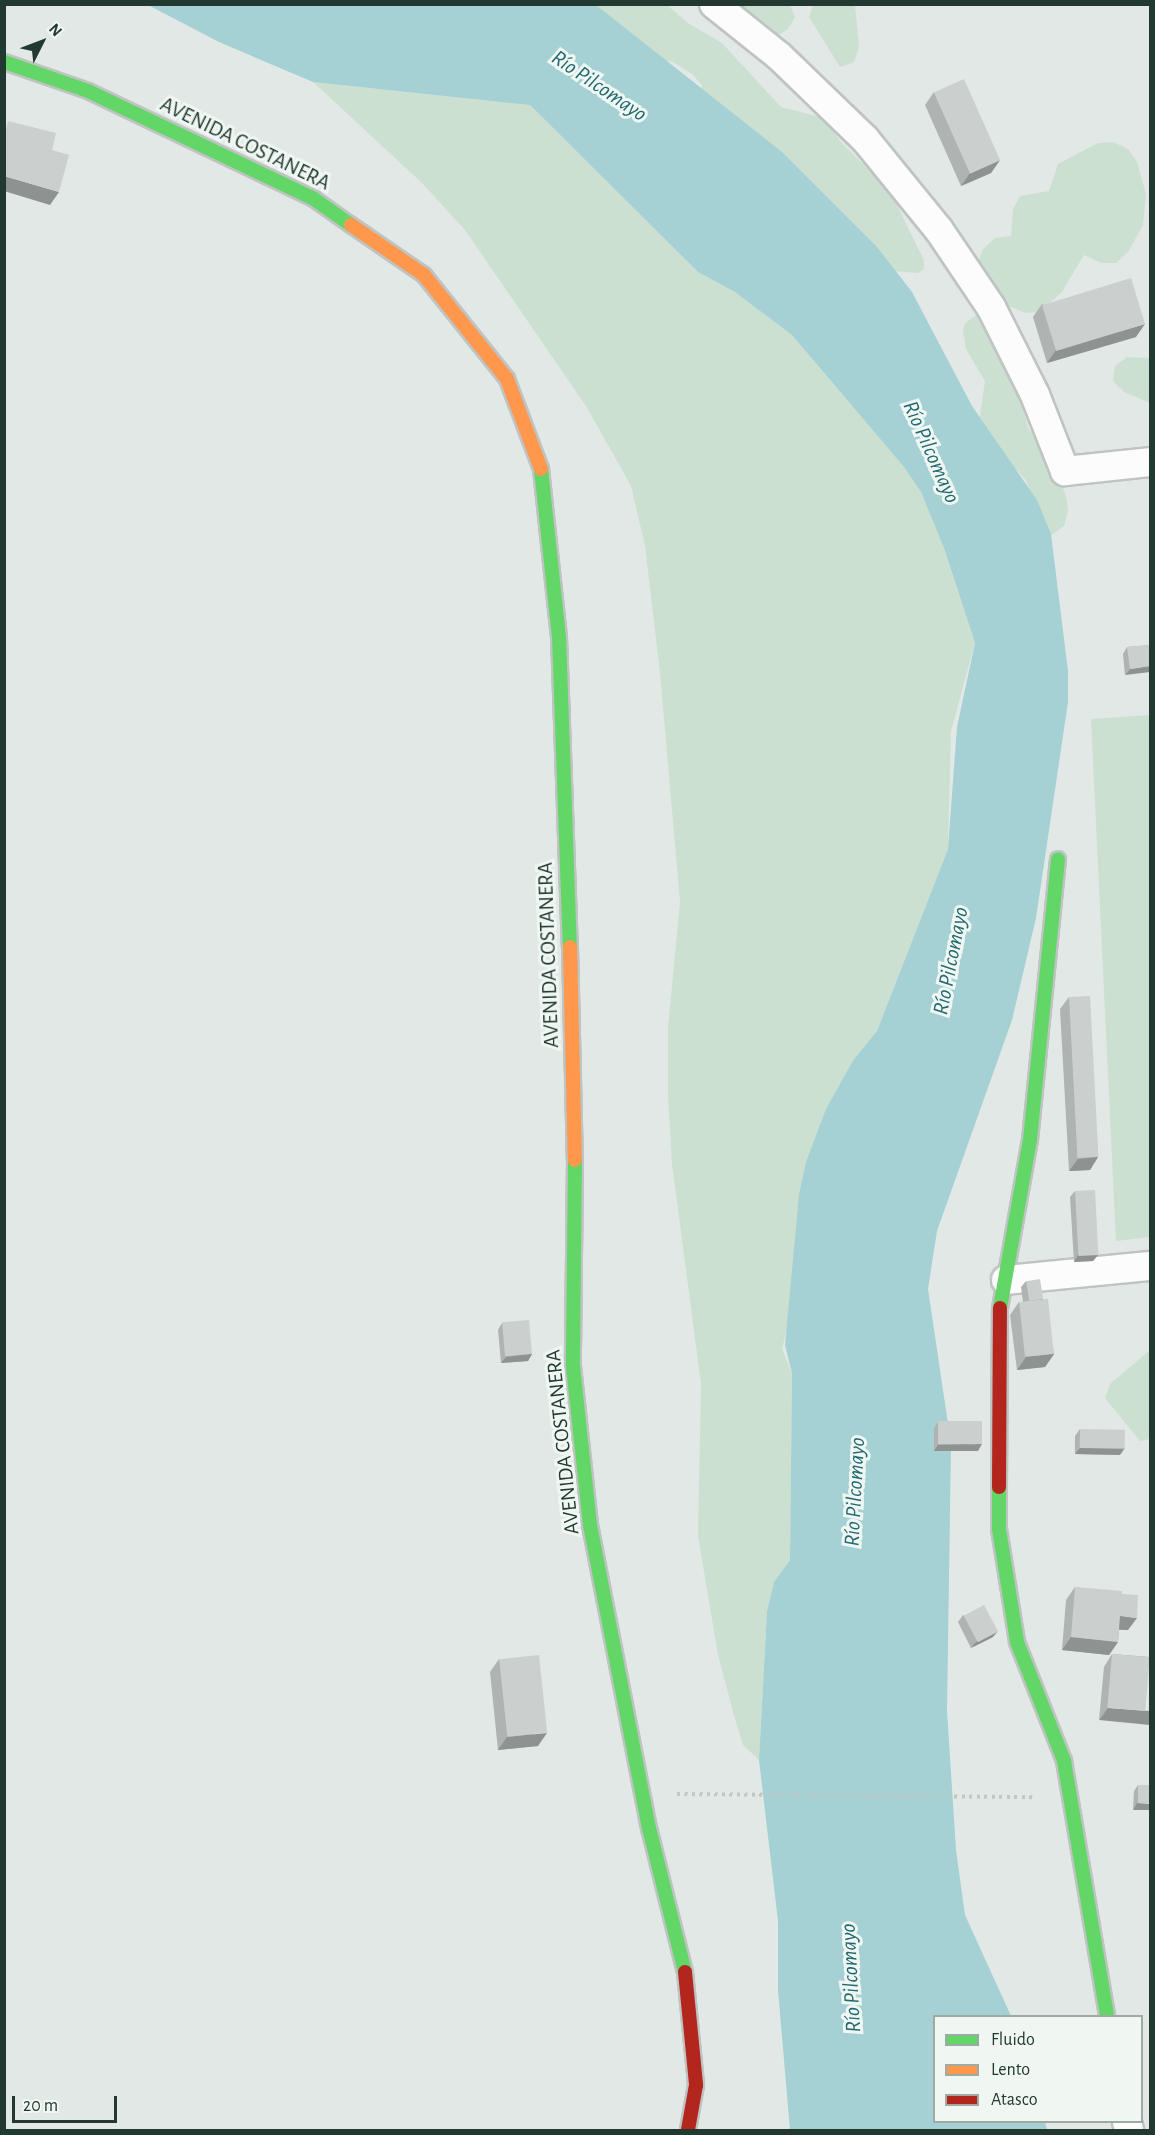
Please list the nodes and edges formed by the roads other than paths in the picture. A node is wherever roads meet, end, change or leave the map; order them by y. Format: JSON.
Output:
{"nodes":[{"id":1,"x":714,"y":4,"type":"edge"},
{"id":2,"x":4,"y":62,"type":"edge"},
{"id":3,"x":1150,"y":462,"type":"edge"},
{"id":4,"x":1059,"y":859,"type":"dead end"},
{"id":5,"x":1150,"y":1266,"type":"edge"},
{"id":6,"x":1006,"y":1280,"type":"junction"},
{"id":7,"x":1107,"y":2015,"type":"edge"},
{"id":8,"x":688,"y":2130,"type":"edge"}],
"edges":[{"from":1,"to":3,"type":"street"},
{"from":2,"to":8,"type":"street","name":"AVENIDA COSTANERA"},
{"from":4,"to":6,"type":"street"},
{"from":5,"to":6,"type":"street"},
{"from":6,"to":7,"type":"street"}]}
